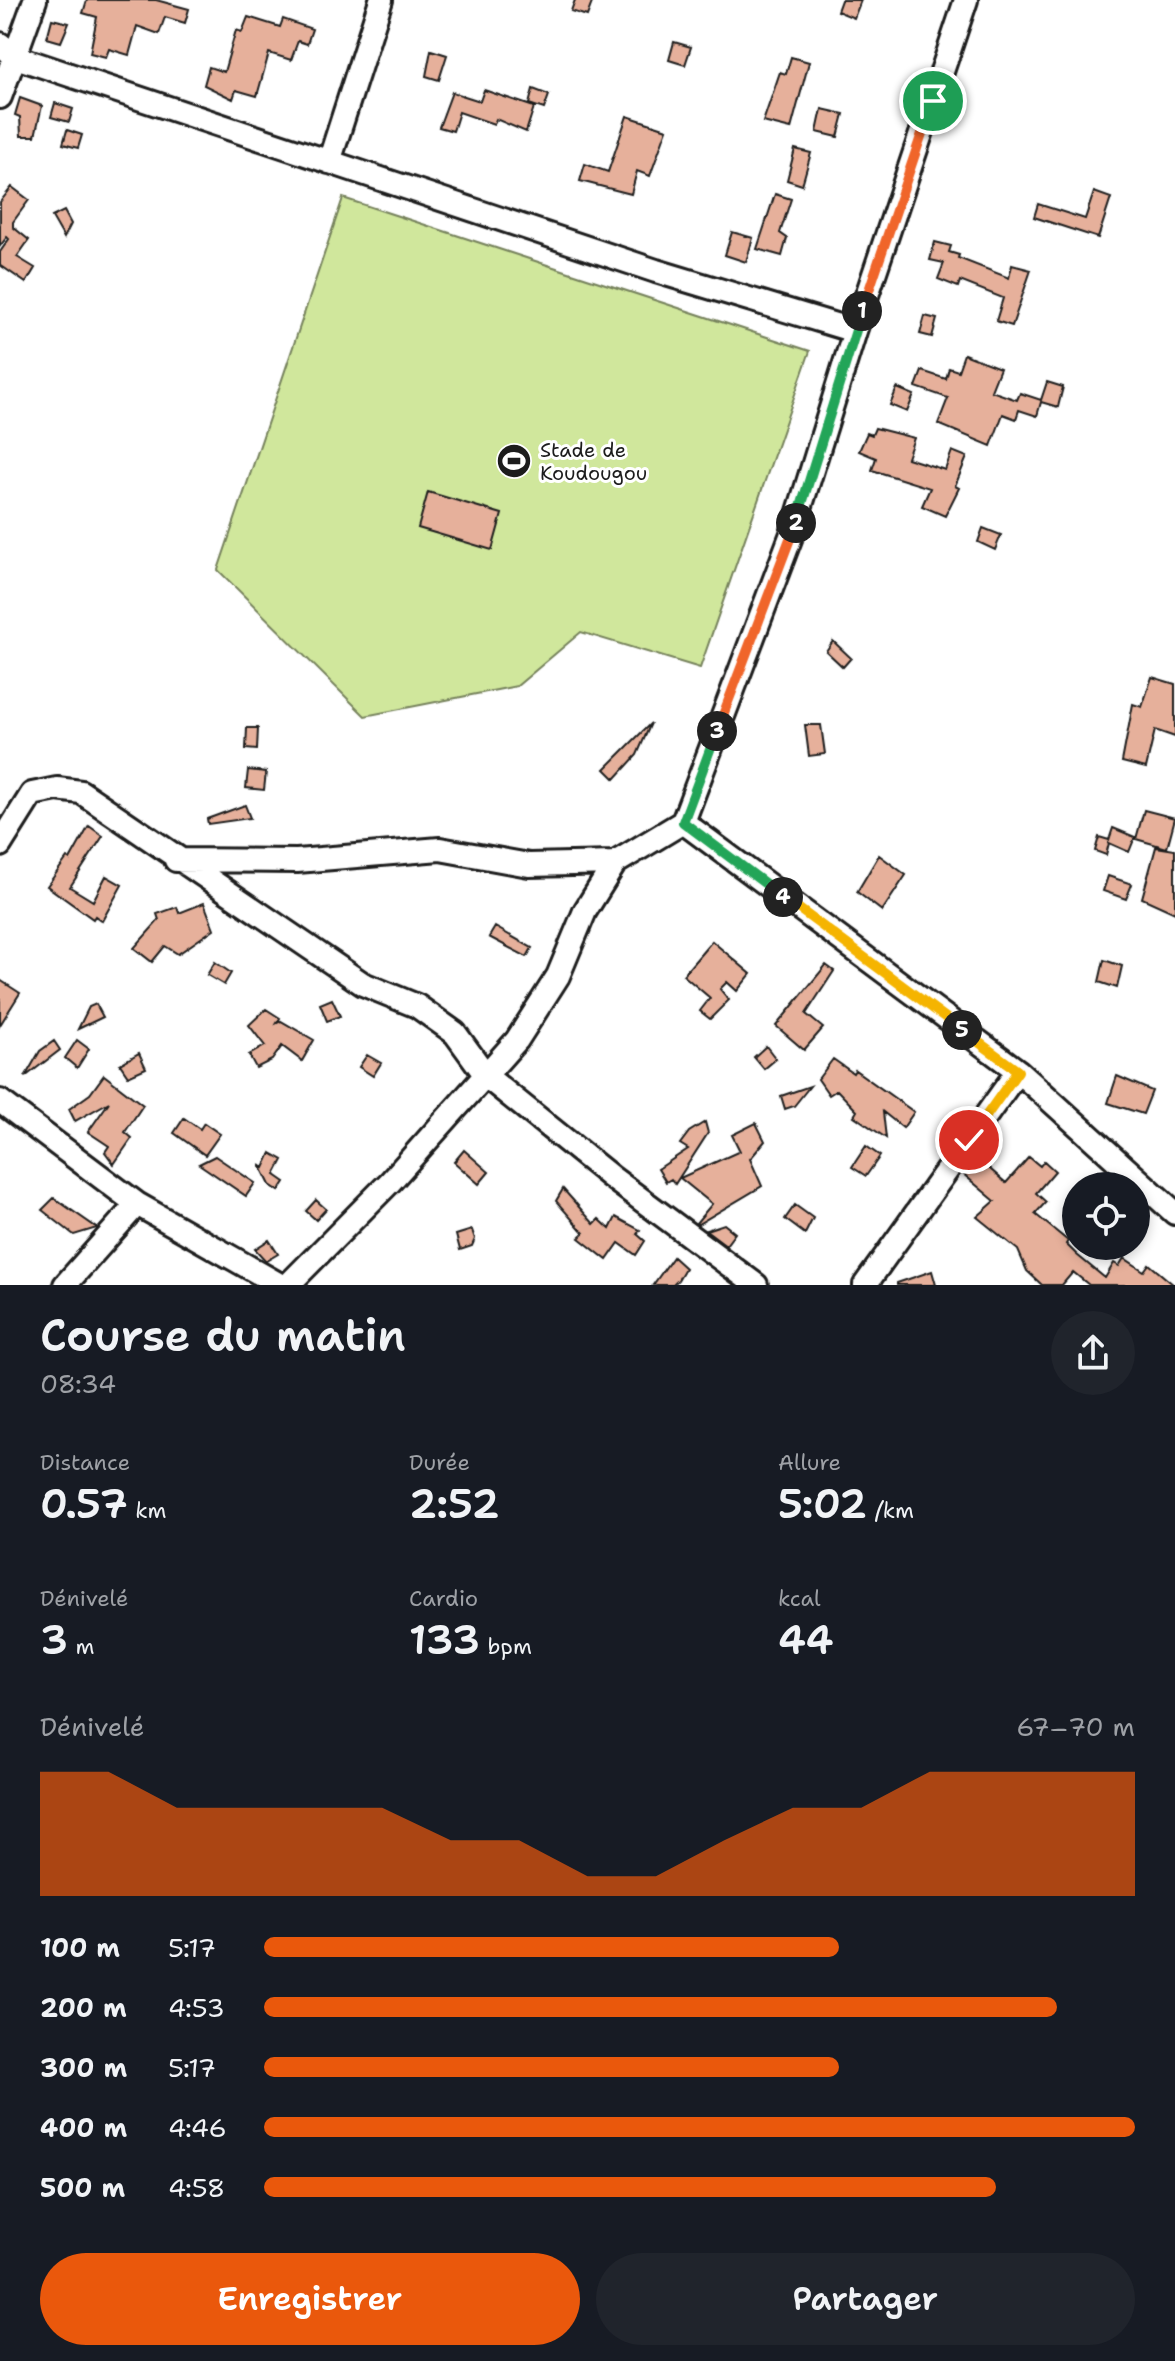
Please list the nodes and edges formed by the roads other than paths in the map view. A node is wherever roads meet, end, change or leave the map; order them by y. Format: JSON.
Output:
{"nodes":[{"id":1,"x":35,"y":0,"type":"edge"},
{"id":2,"x":381,"y":0,"type":"edge"},
{"id":3,"x":966,"y":0,"type":"edge"},
{"id":4,"x":8,"y":50,"type":"edge"},
{"id":5,"x":0,"y":97,"type":"edge"},
{"id":6,"x":329,"y":162,"type":"junction"},
{"id":7,"x":855,"y":331,"type":"junction"},
{"id":8,"x":683,"y":822,"type":"junction"},
{"id":9,"x":0,"y":845,"type":"edge"},
{"id":10,"x":176,"y":860,"type":"junction"},
{"id":11,"x":615,"y":863,"type":"junction"},
{"id":12,"x":1018,"y":1071,"type":"junction"},
{"id":13,"x":487,"y":1077,"type":"junction"},
{"id":14,"x":0,"y":1101,"type":"edge"},
{"id":15,"x":137,"y":1204,"type":"junction"},
{"id":16,"x":1175,"y":1213,"type":"edge"},
{"id":17,"x":65,"y":1285,"type":"edge"},
{"id":18,"x":280,"y":1285,"type":"edge"},
{"id":19,"x":288,"y":1285,"type":"edge"},
{"id":20,"x":756,"y":1285,"type":"edge"},
{"id":21,"x":865,"y":1285,"type":"edge"}],
"edges":[{"from":1,"to":4,"type":"street"},
{"from":2,"to":6,"type":"street"},
{"from":3,"to":7,"type":"street"},
{"from":4,"to":5,"type":"street"},
{"from":4,"to":6,"type":"street"},
{"from":6,"to":7,"type":"street"},
{"from":7,"to":8,"type":"street"},
{"from":8,"to":11,"type":"street"},
{"from":8,"to":12,"type":"street"},
{"from":9,"to":10,"type":"street"},
{"from":10,"to":11,"type":"street"},
{"from":10,"to":13,"type":"street"},
{"from":11,"to":13,"type":"street"},
{"from":12,"to":16,"type":"street"},
{"from":12,"to":21,"type":"street"},
{"from":13,"to":19,"type":"street"},
{"from":13,"to":20,"type":"street"},
{"from":14,"to":15,"type":"street"},
{"from":15,"to":17,"type":"street"},
{"from":15,"to":18,"type":"street"}]}
